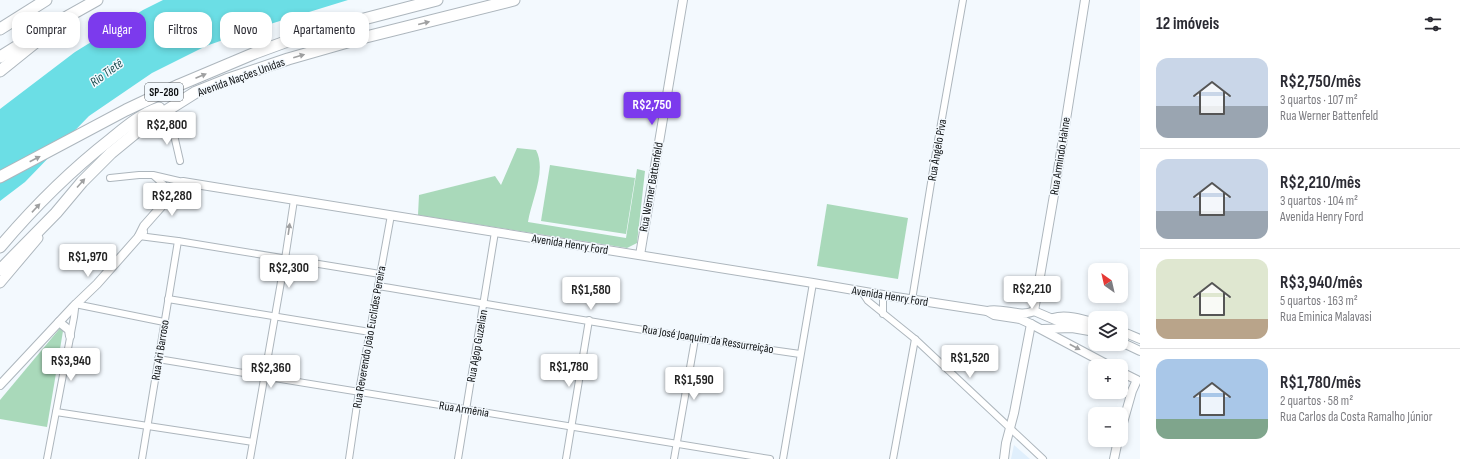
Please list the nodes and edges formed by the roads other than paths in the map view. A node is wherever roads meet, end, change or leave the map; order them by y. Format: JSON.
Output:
{"nodes":[{"id":1,"x":46,"y":0,"type":"edge"},
{"id":2,"x":97,"y":0,"type":"edge"},
{"id":3,"x":437,"y":0,"type":"edge"},
{"id":4,"x":683,"y":0,"type":"edge"},
{"id":5,"x":963,"y":0,"type":"edge"},
{"id":6,"x":1085,"y":0,"type":"edge"},
{"id":7,"x":510,"y":1,"type":"edge"},
{"id":8,"x":75,"y":12,"type":"edge"},
{"id":9,"x":0,"y":28,"type":"edge"},
{"id":10,"x":15,"y":48,"type":"edge"},
{"id":11,"x":29,"y":48,"type":"edge"},
{"id":12,"x":0,"y":57,"type":"edge"},
{"id":13,"x":0,"y":71,"type":"edge"},
{"id":14,"x":170,"y":108,"type":"junction"},
{"id":15,"x":180,"y":161,"type":"dead end"},
{"id":16,"x":153,"y":175,"type":"junction"},
{"id":17,"x":0,"y":177,"type":"edge"},
{"id":18,"x":110,"y":178,"type":"dead end"},
{"id":19,"x":186,"y":182,"type":"junction"},
{"id":20,"x":173,"y":193,"type":"junction"},
{"id":21,"x":294,"y":200,"type":"junction"},
{"id":22,"x":56,"y":212,"type":"junction"},
{"id":23,"x":391,"y":215,"type":"junction"},
{"id":24,"x":496,"y":232,"type":"junction"},
{"id":25,"x":139,"y":236,"type":"junction"},
{"id":26,"x":178,"y":241,"type":"junction"},
{"id":27,"x":0,"y":247,"type":"edge"},
{"id":28,"x":640,"y":255,"type":"junction"},
{"id":29,"x":285,"y":259,"type":"junction"},
{"id":30,"x":0,"y":270,"type":"edge"},
{"id":31,"x":380,"y":274,"type":"junction"},
{"id":32,"x":0,"y":283,"type":"edge"},
{"id":33,"x":813,"y":283,"type":"junction"},
{"id":34,"x":378,"y":286,"type":"junction"},
{"id":35,"x":862,"y":292,"type":"junction"},
{"id":36,"x":883,"y":296,"type":"junction"},
{"id":37,"x":168,"y":299,"type":"junction"},
{"id":38,"x":912,"y":300,"type":"junction"},
{"id":39,"x":484,"y":303,"type":"junction"},
{"id":40,"x":75,"y":305,"type":"junction"},
{"id":41,"x":987,"y":311,"type":"junction"},
{"id":42,"x":1034,"y":311,"type":"junction"},
{"id":43,"x":883,"y":314,"type":"junction"},
{"id":44,"x":275,"y":317,"type":"junction"},
{"id":45,"x":1049,"y":318,"type":"junction"},
{"id":46,"x":589,"y":320,"type":"junction"},
{"id":47,"x":1088,"y":321,"type":"edge"},
{"id":48,"x":59,"y":322,"type":"junction"},
{"id":49,"x":164,"y":322,"type":"junction"},
{"id":50,"x":1036,"y":327,"type":"junction"},
{"id":51,"x":1088,"y":328,"type":"edge"},
{"id":52,"x":1088,"y":331,"type":"edge"},
{"id":53,"x":370,"y":332,"type":"junction"},
{"id":54,"x":1128,"y":334,"type":"edge"},
{"id":55,"x":70,"y":336,"type":"junction"},
{"id":56,"x":695,"y":339,"type":"junction"},
{"id":57,"x":915,"y":339,"type":"junction"},
{"id":58,"x":1140,"y":340,"type":"edge"},
{"id":59,"x":1128,"y":345,"type":"edge"},
{"id":60,"x":1140,"y":351,"type":"edge"},
{"id":61,"x":800,"y":354,"type":"junction"},
{"id":62,"x":158,"y":359,"type":"junction"},
{"id":63,"x":1097,"y":359,"type":"edge"},
{"id":64,"x":1128,"y":376,"type":"edge"},
{"id":65,"x":264,"y":377,"type":"junction"},
{"id":66,"x":1138,"y":381,"type":"edge"},
{"id":67,"x":0,"y":385,"type":"edge"},
{"id":68,"x":359,"y":391,"type":"junction"},
{"id":69,"x":1127,"y":407,"type":"edge"},
{"id":70,"x":466,"y":410,"type":"junction"},
{"id":71,"x":56,"y":412,"type":"junction"},
{"id":72,"x":147,"y":426,"type":"junction"},
{"id":73,"x":572,"y":427,"type":"junction"},
{"id":74,"x":1010,"y":429,"type":"junction"},
{"id":75,"x":253,"y":442,"type":"junction"},
{"id":76,"x":677,"y":444,"type":"junction"},
{"id":77,"x":1117,"y":447,"type":"edge"},
{"id":78,"x":47,"y":459,"type":"edge"},
{"id":79,"x":142,"y":459,"type":"edge"},
{"id":80,"x":250,"y":459,"type":"edge"},
{"id":81,"x":349,"y":459,"type":"edge"},
{"id":82,"x":458,"y":459,"type":"edge"},
{"id":83,"x":566,"y":459,"type":"edge"},
{"id":84,"x":674,"y":459,"type":"edge"},
{"id":85,"x":770,"y":459,"type":"edge"},
{"id":86,"x":783,"y":459,"type":"edge"},
{"id":87,"x":893,"y":459,"type":"edge"},
{"id":88,"x":1004,"y":459,"type":"edge"},
{"id":89,"x":1043,"y":459,"type":"edge"},
{"id":90,"x":1114,"y":459,"type":"edge"}],
"edges":[{"from":1,"to":9,"type":"highway"},
{"from":2,"to":8,"type":"highway"},
{"from":17,"to":3,"type":"highway","number":"SP-280","one_way":true},
{"from":4,"to":28,"type":"main road","name":"Rua Werner Battenfeld"},
{"from":5,"to":38,"type":"street","name":"Rua Ângelo Piva"},
{"from":6,"to":42,"type":"main road","name":"Rua Armindo Hahne"},
{"from":14,"to":7,"type":"highway","name":"Avenida Nações Unidas","one_way":true},
{"from":10,"to":12,"type":"highway"},
{"from":11,"to":13,"type":"highway"},
{"from":14,"to":15,"type":"street"},
{"from":22,"to":14,"type":"highway","name":"Avenida Nações Unidas","one_way":true},
{"from":27,"to":14,"type":"highway","one_way":true},
{"from":16,"to":18,"type":"street","name":"Avenida Henry Ford"},
{"from":16,"to":19,"type":"street","name":"Avenida Henry Ford"},
{"from":16,"to":20,"type":"street"},
{"from":19,"to":20,"type":"main road"},
{"from":19,"to":21,"type":"main road","name":"Avenida Henry Ford"},
{"from":19,"to":25,"type":"main road"},
{"from":20,"to":25,"type":"main road"},
{"from":21,"to":23,"type":"main road","name":"Avenida Henry Ford"},
{"from":29,"to":21,"type":"street","one_way":true},
{"from":22,"to":30,"type":"highway"},
{"from":22,"to":32,"type":"main road","name":"Avenida Nações Unidas"},
{"from":23,"to":24,"type":"main road","name":"Avenida Henry Ford"},
{"from":23,"to":31,"type":"street","name":"Rua Reverendo João Euclides Pereira"},
{"from":24,"to":28,"type":"main road","name":"Avenida Henry Ford"},
{"from":24,"to":39,"type":"street","name":"Rua Agop Guzelian"},
{"from":25,"to":26,"type":"street"},
{"from":25,"to":40,"type":"main road"},
{"from":26,"to":29,"type":"street"},
{"from":26,"to":37,"type":"street","name":"Rua Ari Barroso"},
{"from":28,"to":33,"type":"main road","name":"Avenida Henry Ford"},
{"from":29,"to":31,"type":"street"},
{"from":29,"to":44,"type":"street"},
{"from":31,"to":34,"type":"street","name":"Rua Reverendo João Euclides Pereira"},
{"from":33,"to":35,"type":"main road","name":"Avenida Henry Ford"},
{"from":33,"to":61,"type":"street"},
{"from":34,"to":39,"type":"street","name":"Rua José Joaquim da Ressurreição"},
{"from":34,"to":53,"type":"street","name":"Rua Reverendo João Euclides Pereira"},
{"from":35,"to":36,"type":"main road","name":"Avenida Henry Ford"},
{"from":35,"to":43,"type":"street"},
{"from":36,"to":38,"type":"main road","name":"Avenida Henry Ford"},
{"from":36,"to":43,"type":"street"},
{"from":37,"to":44,"type":"street"},
{"from":37,"to":49,"type":"street","name":"Rua Ari Barroso"},
{"from":38,"to":41,"type":"main road","name":"Avenida Henry Ford"},
{"from":39,"to":46,"type":"street","name":"Rua José Joaquim da Ressurreição"},
{"from":39,"to":70,"type":"street","name":"Rua Agop Guzelian"},
{"from":40,"to":48,"type":"main road"},
{"from":40,"to":49,"type":"street"},
{"from":40,"to":55,"type":"street"},
{"from":41,"to":42,"type":"main road","name":"Avenida Henry Ford"},
{"from":41,"to":50,"type":"main road","name":"Avenida Henry Ford"},
{"from":42,"to":45,"type":"main road"},
{"from":43,"to":57,"type":"street"},
{"from":44,"to":53,"type":"street"},
{"from":44,"to":65,"type":"street"},
{"from":45,"to":47,"type":"main road"},
{"from":45,"to":50,"type":"main road"},
{"from":45,"to":51,"type":"main road"},
{"from":46,"to":56,"type":"street","name":"Rua José Joaquim da Ressurreição"},
{"from":46,"to":73,"type":"street"},
{"from":48,"to":55,"type":"main road"},
{"from":48,"to":67,"type":"main road"},
{"from":49,"to":62,"type":"street","name":"Rua Ari Barroso"},
{"from":50,"to":52,"type":"main road"},
{"from":50,"to":63,"type":"main road","name":"Avenida Henry Ford","one_way":true},
{"from":50,"to":74,"type":"main road"},
{"from":53,"to":68,"type":"street","name":"Rua Reverendo João Euclides Pereira"},
{"from":54,"to":58,"type":"main road"},
{"from":55,"to":71,"type":"street"},
{"from":56,"to":61,"type":"street","name":"Rua José Joaquim da Ressurreição"},
{"from":56,"to":76,"type":"street"},
{"from":57,"to":74,"type":"street"},
{"from":57,"to":87,"type":"street"},
{"from":59,"to":60,"type":"main road"},
{"from":61,"to":86,"type":"street"},
{"from":62,"to":65,"type":"street","name":"Rua Armênia"},
{"from":62,"to":72,"type":"street","name":"Rua Ari Barroso"},
{"from":64,"to":66,"type":"main road"},
{"from":65,"to":68,"type":"street","name":"Rua Armênia"},
{"from":65,"to":75,"type":"street"},
{"from":66,"to":69,"type":"main road"},
{"from":68,"to":70,"type":"street","name":"Rua Armênia"},
{"from":68,"to":81,"type":"street","name":"Rua Reverendo João Euclides Pereira"},
{"from":70,"to":73,"type":"street","name":"Rua Armênia"},
{"from":70,"to":82,"type":"street","name":"Rua Agop Guzelian"},
{"from":71,"to":72,"type":"street"},
{"from":71,"to":78,"type":"street"},
{"from":72,"to":75,"type":"street"},
{"from":72,"to":79,"type":"street","name":"Rua Ari Barroso"},
{"from":73,"to":76,"type":"street","name":"Rua Armênia"},
{"from":73,"to":83,"type":"street"},
{"from":74,"to":88,"type":"main road"},
{"from":74,"to":89,"type":"street"},
{"from":75,"to":80,"type":"street"},
{"from":76,"to":84,"type":"street"},
{"from":76,"to":85,"type":"street","name":"Rua Armênia"},
{"from":77,"to":90,"type":"main road"}]}
